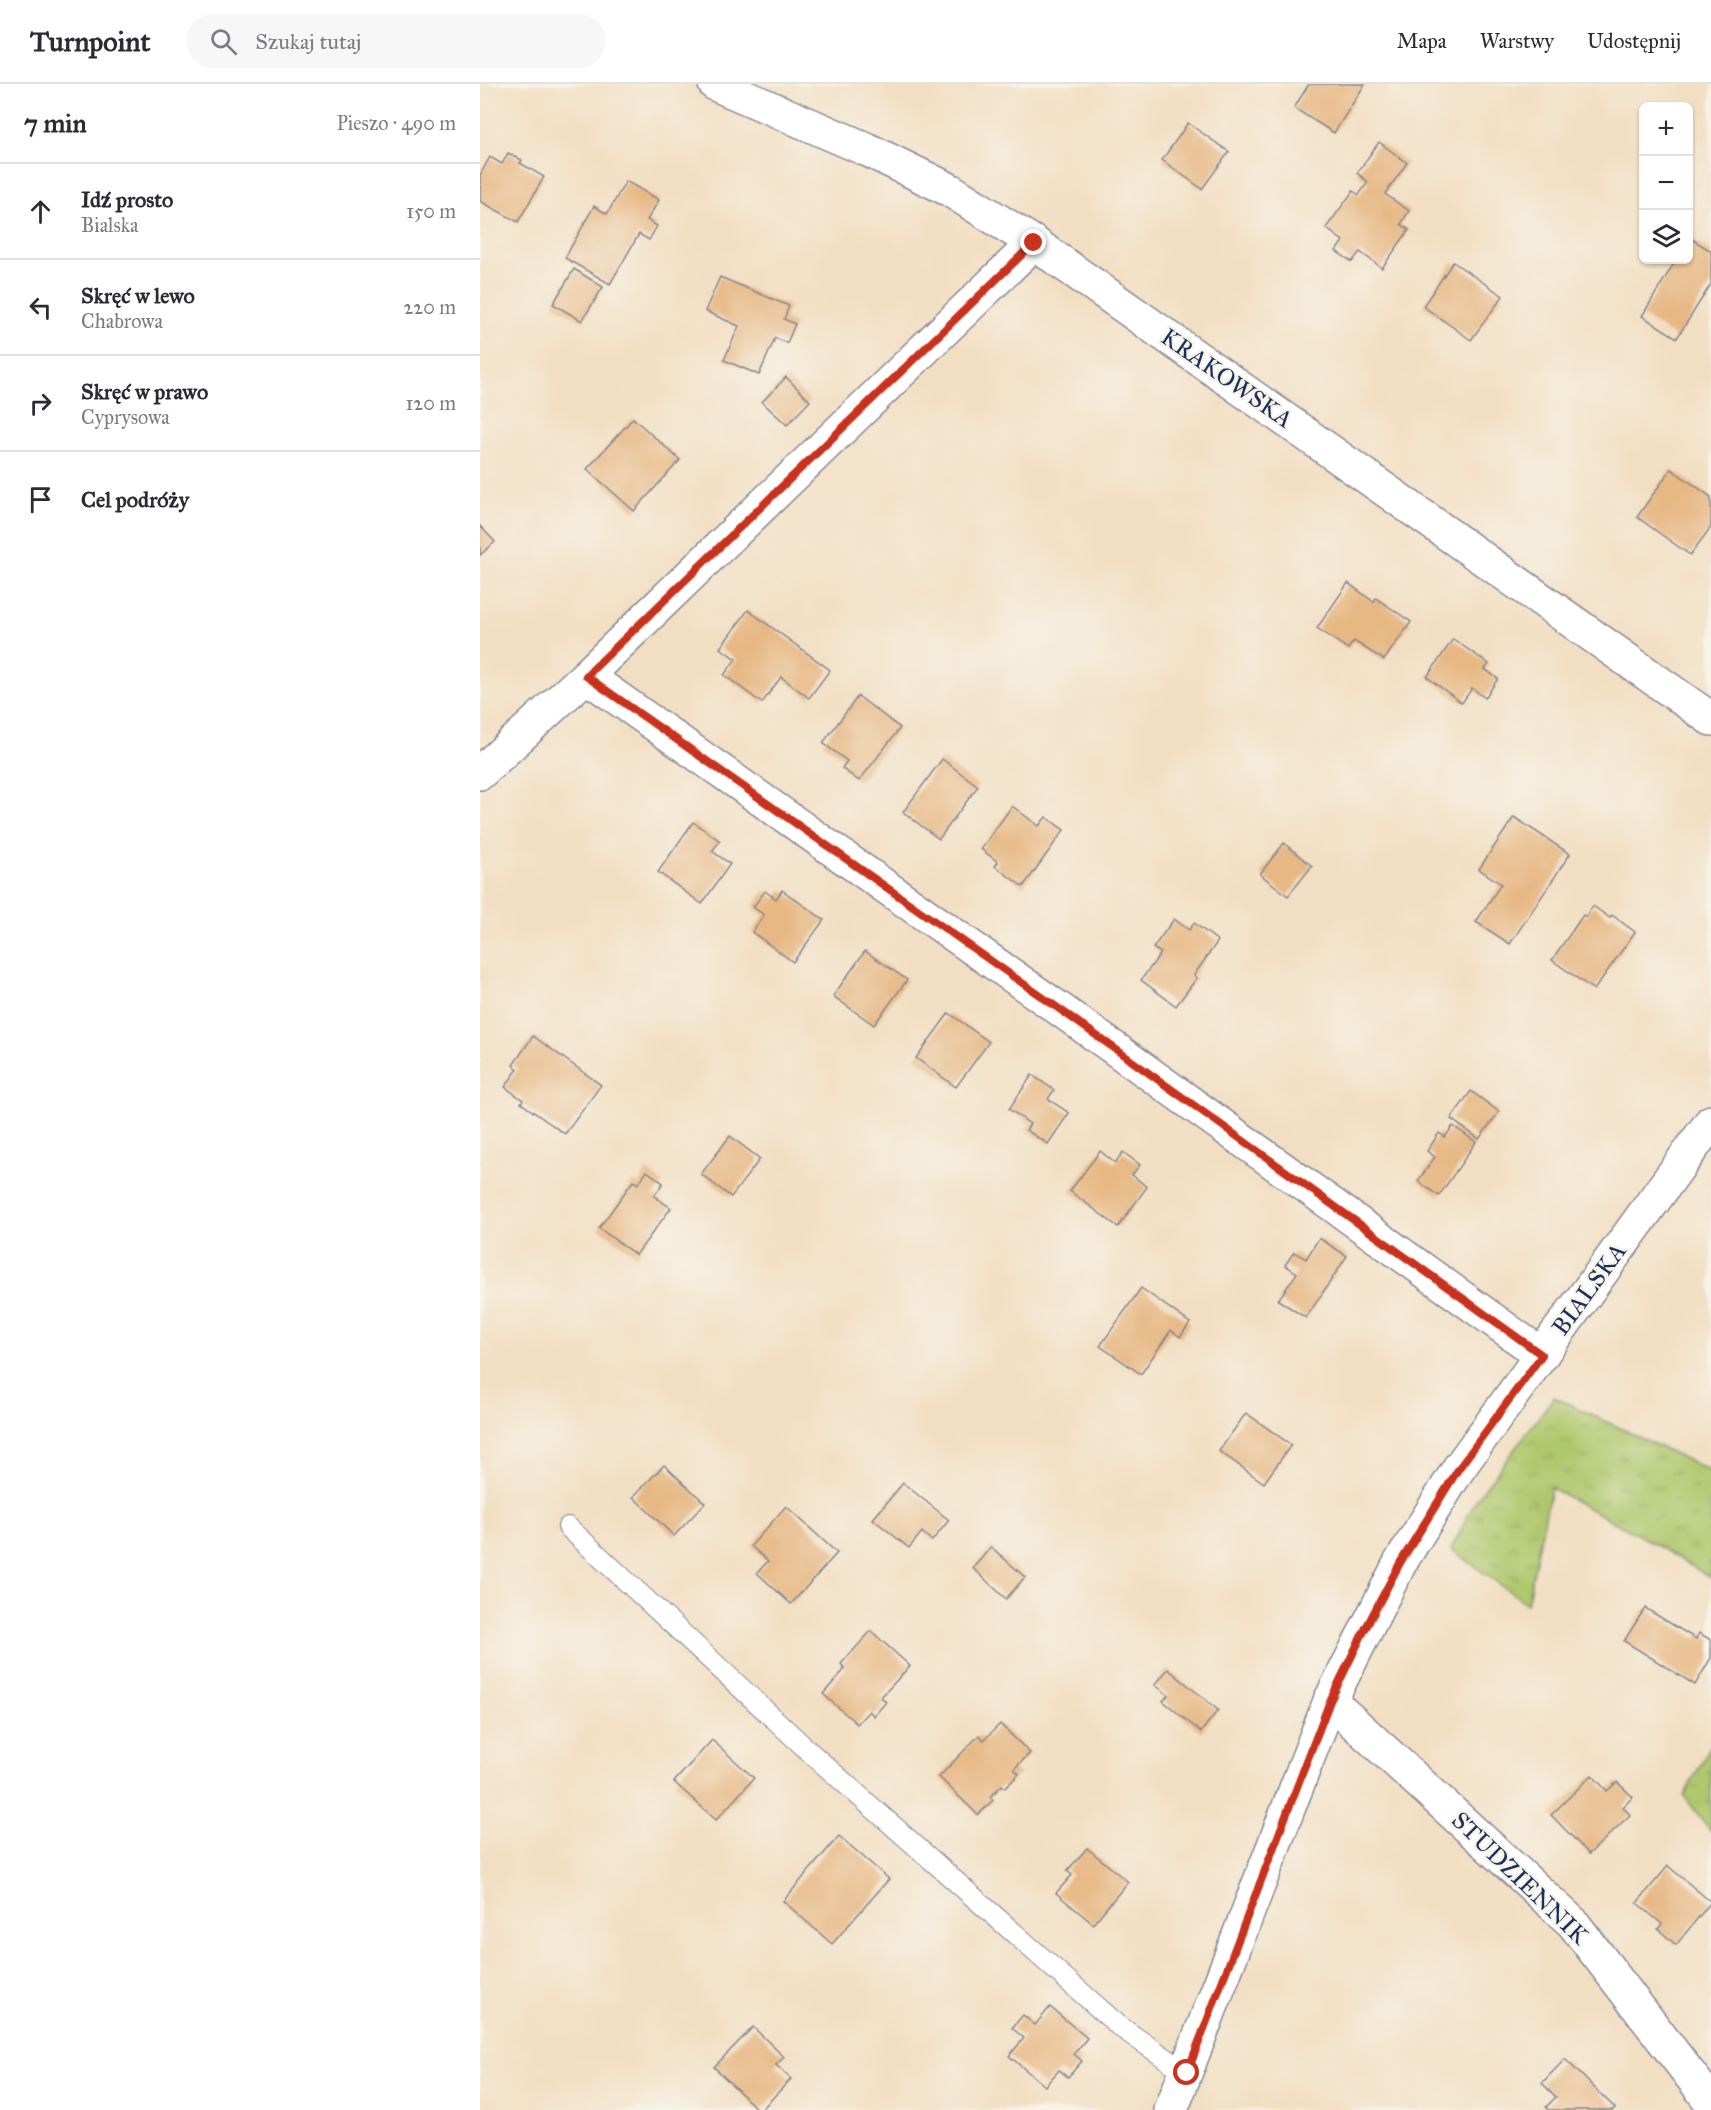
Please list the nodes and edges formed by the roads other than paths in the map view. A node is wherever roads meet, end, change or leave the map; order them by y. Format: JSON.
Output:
{"nodes":[{"id":1,"x":715,"y":84,"type":"edge"},
{"id":2,"x":1034,"y":243,"type":"junction"},
{"id":3,"x":586,"y":676,"type":"junction"},
{"id":4,"x":1711,"y":720,"type":"edge"},
{"id":5,"x":480,"y":774,"type":"edge"},
{"id":6,"x":1711,"y":1122,"type":"edge"},
{"id":7,"x":1542,"y":1355,"type":"junction"},
{"id":8,"x":568,"y":1527,"type":"dead end"},
{"id":9,"x":1330,"y":1701,"type":"junction"},
{"id":10,"x":1187,"y":2073,"type":"junction"},
{"id":11,"x":1711,"y":2102,"type":"edge"},
{"id":12,"x":1171,"y":2110,"type":"edge"}],
"edges":[{"from":1,"to":2,"type":"street","name":"KRAKOWSKA"},
{"from":2,"to":3,"type":"street"},
{"from":2,"to":4,"type":"street","name":"KRAKOWSKA"},
{"from":3,"to":5,"type":"street"},
{"from":3,"to":7,"type":"street"},
{"from":6,"to":7,"type":"street","name":"BIALSKA"},
{"from":7,"to":9,"type":"street","name":"BIALSKA"},
{"from":8,"to":10,"type":"lane"},
{"from":9,"to":10,"type":"street","name":"BIALSKA"},
{"from":9,"to":11,"type":"street","name":"STUDZIENNIK"},
{"from":10,"to":12,"type":"street","name":"BIALSKA"}]}
